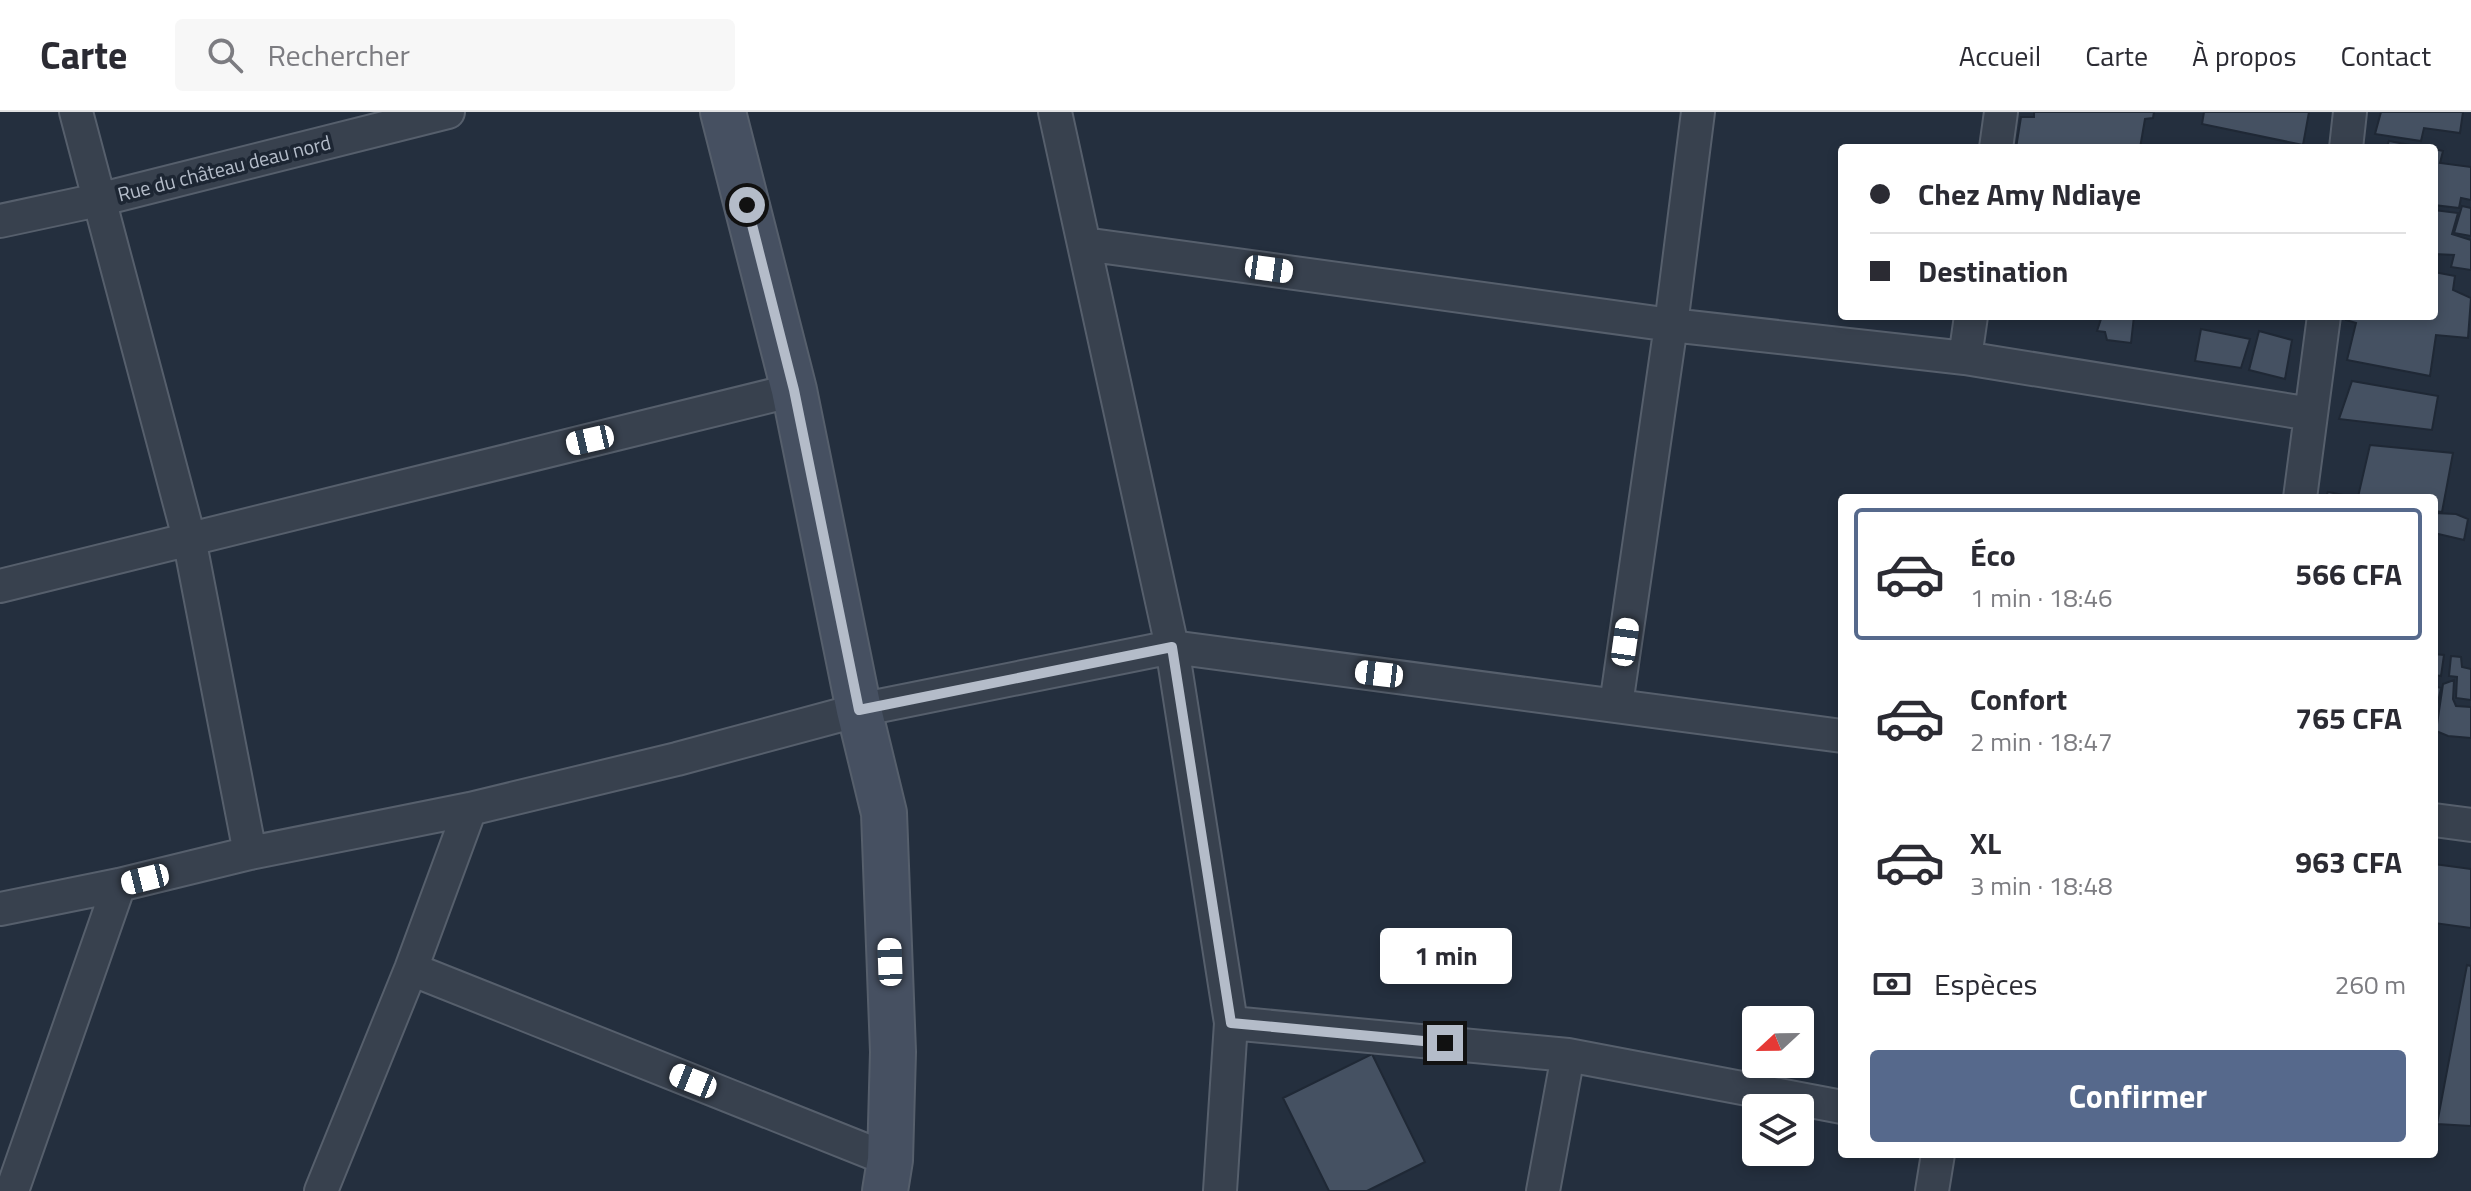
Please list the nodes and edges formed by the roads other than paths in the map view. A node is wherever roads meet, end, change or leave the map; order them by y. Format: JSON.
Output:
{"nodes":[{"id":1,"x":76,"y":112,"type":"edge"},
{"id":2,"x":448,"y":112,"type":"edge"},
{"id":3,"x":723,"y":112,"type":"edge"},
{"id":4,"x":1055,"y":112,"type":"edge"},
{"id":5,"x":1698,"y":112,"type":"edge"},
{"id":6,"x":2001,"y":112,"type":"edge"},
{"id":7,"x":2350,"y":112,"type":"edge"},
{"id":8,"x":1997,"y":144,"type":"edge"},
{"id":9,"x":2346,"y":144,"type":"edge"},
{"id":10,"x":98,"y":200,"type":"junction"},
{"id":11,"x":0,"y":221,"type":"edge"},
{"id":12,"x":1084,"y":244,"type":"junction"},
{"id":13,"x":1970,"y":320,"type":"edge"},
{"id":14,"x":2323,"y":320,"type":"edge"},
{"id":15,"x":1671,"y":325,"type":"junction"},
{"id":16,"x":1965,"y":358,"type":"junction"},
{"id":17,"x":794,"y":390,"type":"junction"},
{"id":18,"x":2311,"y":414,"type":"junction"},
{"id":19,"x":2301,"y":494,"type":"edge"},
{"id":20,"x":189,"y":538,"type":"junction"},
{"id":21,"x":0,"y":586,"type":"edge"},
{"id":22,"x":1172,"y":647,"type":"junction"},
{"id":23,"x":1616,"y":705,"type":"junction"},
{"id":24,"x":859,"y":710,"type":"junction"},
{"id":25,"x":1838,"y":735,"type":"edge"},
{"id":26,"x":470,"y":809,"type":"junction"},
{"id":27,"x":2438,"y":821,"type":"edge"},
{"id":28,"x":2471,"y":825,"type":"edge"},
{"id":29,"x":250,"y":853,"type":"junction"},
{"id":30,"x":119,"y":885,"type":"junction"},
{"id":31,"x":0,"y":909,"type":"edge"},
{"id":32,"x":411,"y":969,"type":"junction"},
{"id":33,"x":1231,"y":1023,"type":"junction"},
{"id":34,"x":1568,"y":1055,"type":"junction"},
{"id":35,"x":1838,"y":1106,"type":"edge"},
{"id":36,"x":1937,"y":1158,"type":"edge"},
{"id":37,"x":888,"y":1175,"type":"edge"},
{"id":38,"x":12,"y":1191,"type":"edge"},
{"id":39,"x":321,"y":1191,"type":"edge"},
{"id":40,"x":1220,"y":1191,"type":"edge"},
{"id":41,"x":1543,"y":1191,"type":"edge"},
{"id":42,"x":1932,"y":1191,"type":"edge"}],
"edges":[{"from":1,"to":10,"type":"street"},
{"from":2,"to":10,"type":"street","name":"Rue du château deau nord"},
{"from":3,"to":17,"type":"main road"},
{"from":4,"to":12,"type":"street"},
{"from":5,"to":15,"type":"street"},
{"from":6,"to":8,"type":"street"},
{"from":7,"to":9,"type":"street"},
{"from":10,"to":11,"type":"street","name":"Rue du château deau nord"},
{"from":10,"to":20,"type":"street"},
{"from":12,"to":15,"type":"street"},
{"from":12,"to":22,"type":"street"},
{"from":13,"to":16,"type":"street"},
{"from":14,"to":18,"type":"street"},
{"from":15,"to":16,"type":"street"},
{"from":15,"to":23,"type":"street"},
{"from":16,"to":18,"type":"street"},
{"from":17,"to":20,"type":"street"},
{"from":17,"to":24,"type":"main road"},
{"from":18,"to":19,"type":"street"},
{"from":20,"to":21,"type":"street"},
{"from":20,"to":29,"type":"street"},
{"from":22,"to":23,"type":"street"},
{"from":22,"to":24,"type":"street"},
{"from":22,"to":33,"type":"street"},
{"from":23,"to":25,"type":"street"},
{"from":24,"to":26,"type":"street"},
{"from":24,"to":37,"type":"main road"},
{"from":26,"to":29,"type":"street"},
{"from":26,"to":32,"type":"street"},
{"from":27,"to":28,"type":"street"},
{"from":29,"to":30,"type":"street"},
{"from":30,"to":31,"type":"street"},
{"from":30,"to":38,"type":"street"},
{"from":32,"to":37,"type":"street"},
{"from":32,"to":39,"type":"street"},
{"from":33,"to":34,"type":"street"},
{"from":33,"to":40,"type":"street"},
{"from":34,"to":35,"type":"street"},
{"from":34,"to":41,"type":"street"},
{"from":36,"to":42,"type":"street"}]}
